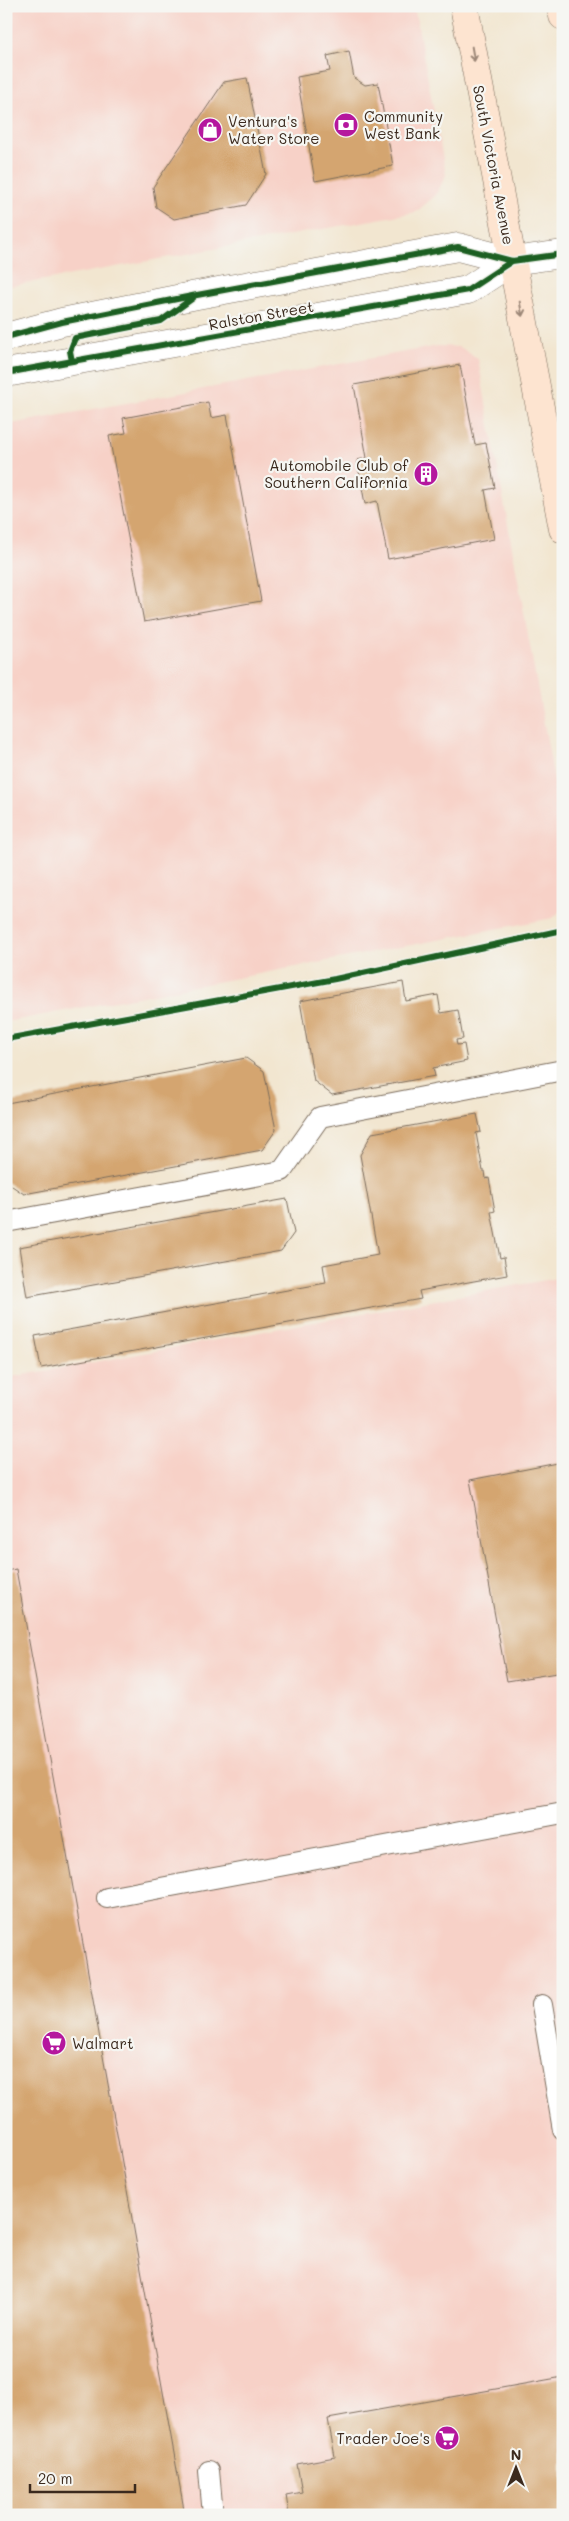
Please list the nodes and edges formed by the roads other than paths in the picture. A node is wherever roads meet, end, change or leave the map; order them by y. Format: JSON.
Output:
{"nodes":[{"id":1,"x":464,"y":6,"type":"edge"},
{"id":2,"x":561,"y":6,"type":"edge"},
{"id":3,"x":563,"y":16,"type":"edge"},
{"id":4,"x":563,"y":254,"type":"edge"},
{"id":5,"x":512,"y":262,"type":"junction"},
{"id":6,"x":197,"y":295,"type":"junction"},
{"id":7,"x":6,"y":337,"type":"edge"},
{"id":8,"x":72,"y":361,"type":"junction"},
{"id":9,"x":6,"y":373,"type":"edge"},
{"id":10,"x":563,"y":529,"type":"edge"},
{"id":11,"x":563,"y":1070,"type":"edge"},
{"id":12,"x":6,"y":1222,"type":"edge"},
{"id":13,"x":563,"y":1813,"type":"edge"},
{"id":14,"x":107,"y":1898,"type":"dead end"},
{"id":15,"x":542,"y":2005,"type":"dead end"},
{"id":16,"x":563,"y":2130,"type":"edge"},
{"id":17,"x":209,"y":2471,"type":"dead end"},
{"id":18,"x":213,"y":2515,"type":"edge"}],
"edges":[{"from":1,"to":5,"type":"main road","name":"South Victoria Avenue","one_way":true},
{"from":2,"to":3,"type":"main road"},
{"from":4,"to":5,"type":"street","name":"Ralston Street"},
{"from":5,"to":6,"type":"street","name":"Ralston Street"},
{"from":5,"to":8,"type":"street","name":"Ralston Street"},
{"from":5,"to":10,"type":"main road","name":"South Victoria Avenue","one_way":true},
{"from":6,"to":7,"type":"street","name":"Ralston Street"},
{"from":6,"to":8,"type":"street"},
{"from":8,"to":9,"type":"street","name":"Ralston Street"},
{"from":11,"to":12,"type":"lane"},
{"from":13,"to":14,"type":"lane"},
{"from":15,"to":16,"type":"lane"},
{"from":17,"to":18,"type":"lane"}]}
